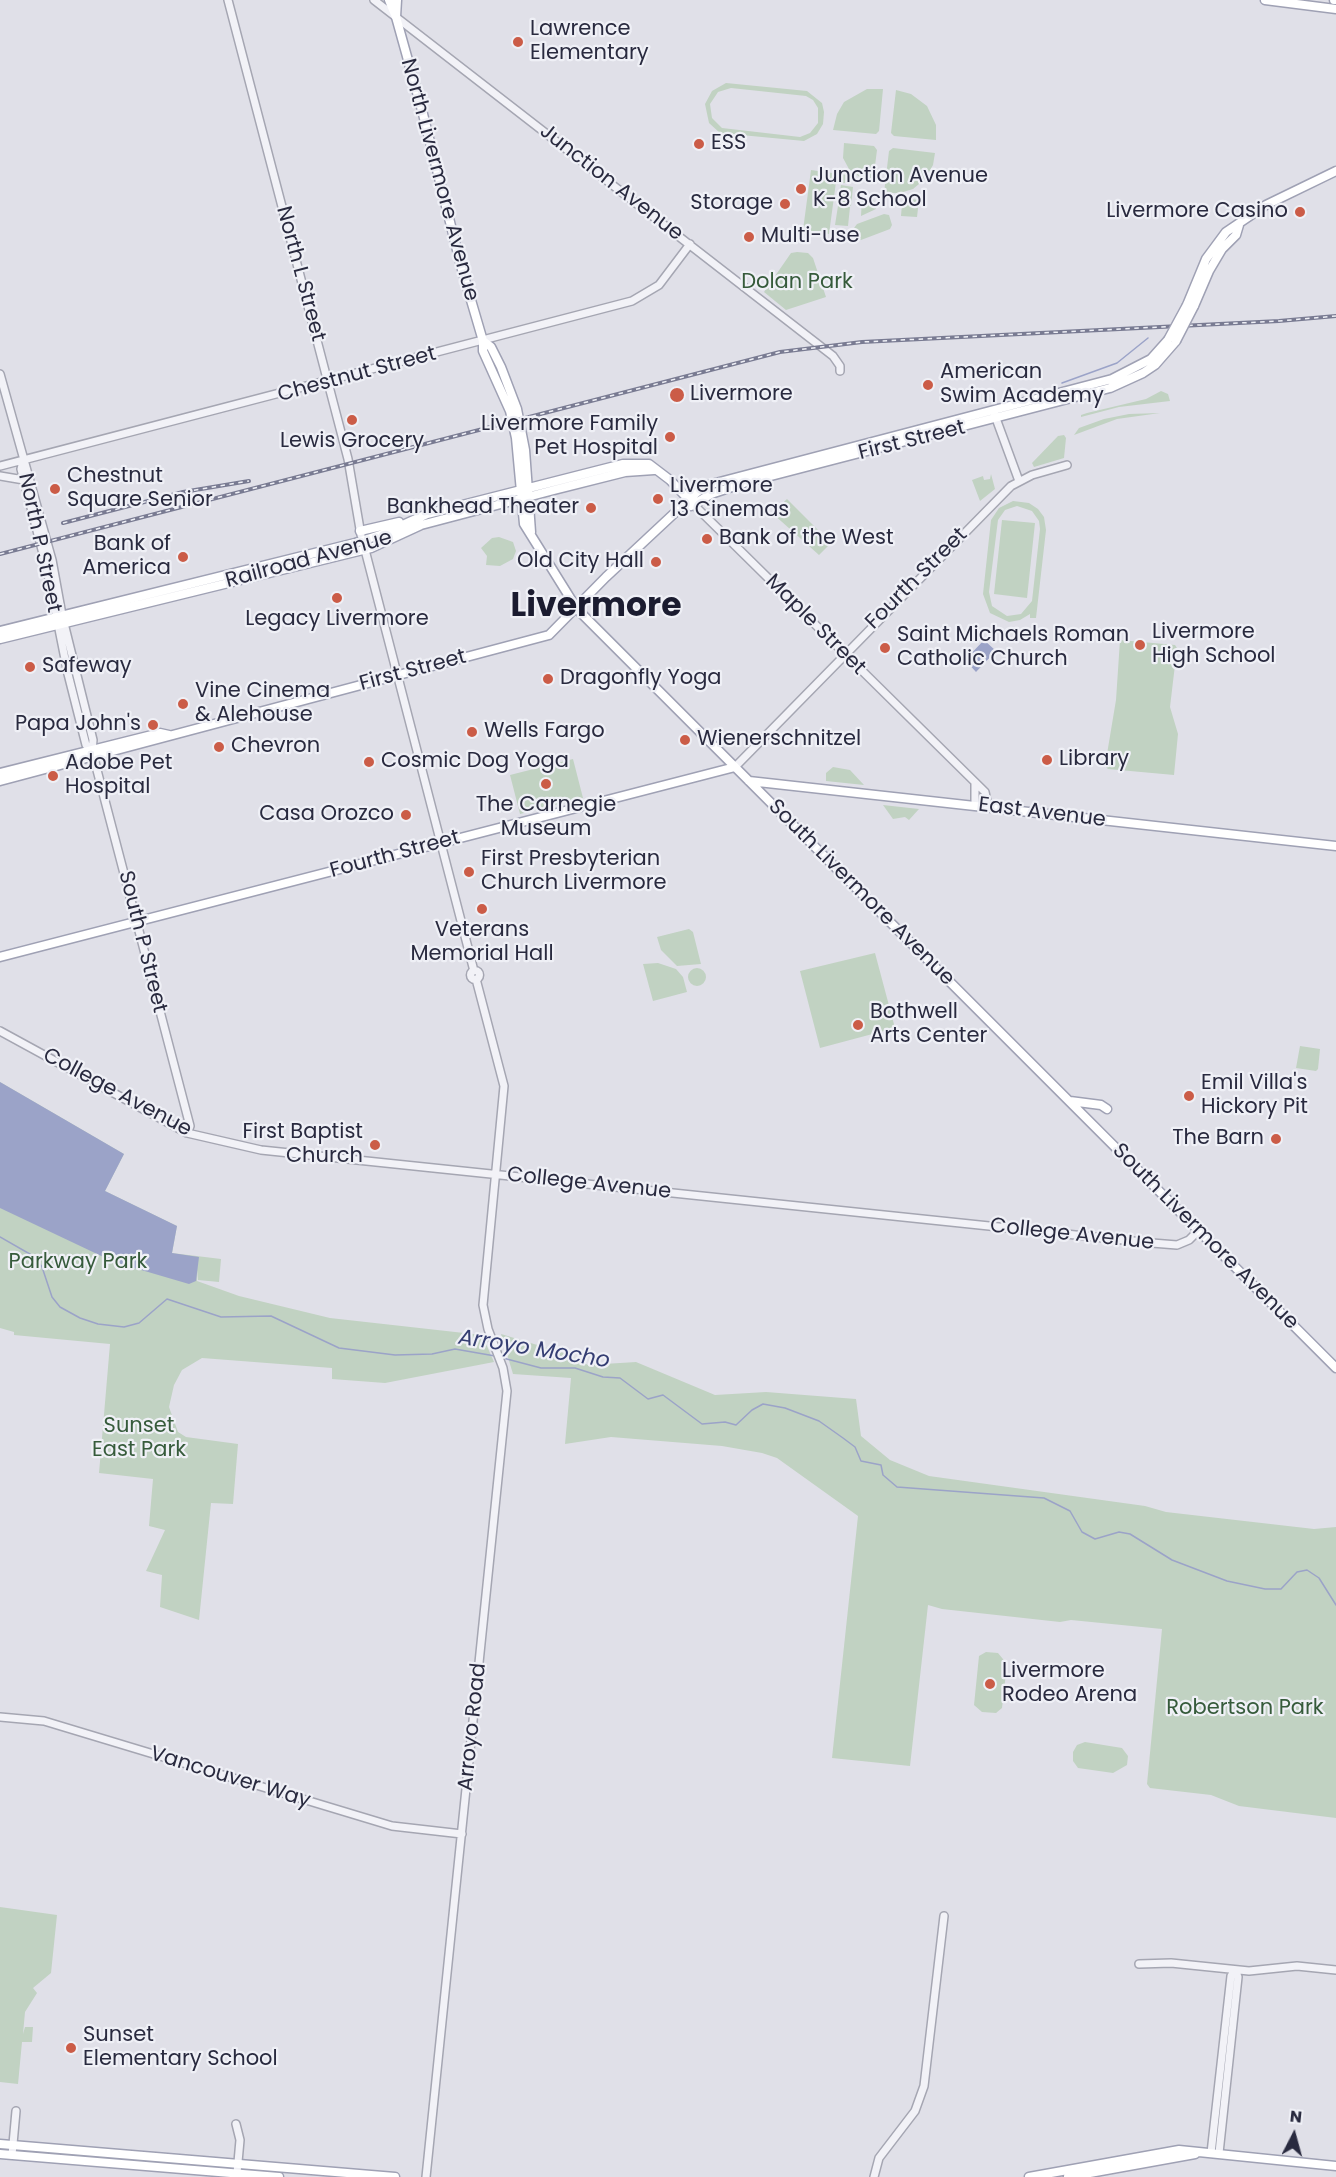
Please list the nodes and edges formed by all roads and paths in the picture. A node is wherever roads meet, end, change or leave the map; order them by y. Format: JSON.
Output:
{"nodes":[{"id":1,"x":228,"y":0,"type":"edge"},
{"id":2,"x":374,"y":0,"type":"edge"},
{"id":3,"x":389,"y":0,"type":"edge"},
{"id":4,"x":398,"y":0,"type":"edge"},
{"id":5,"x":1265,"y":0,"type":"edge"},
{"id":6,"x":1336,"y":9,"type":"edge"},
{"id":7,"x":396,"y":17,"type":"junction"},
{"id":8,"x":1336,"y":171,"type":"edge"},
{"id":9,"x":690,"y":244,"type":"junction"},
{"id":10,"x":483,"y":341,"type":"junction"},
{"id":11,"x":840,"y":371,"type":"dead end"},
{"id":12,"x":0,"y":374,"type":"edge"},
{"id":13,"x":328,"y":382,"type":"junction"},
{"id":14,"x":995,"y":415,"type":"junction"},
{"id":15,"x":23,"y":461,"type":"junction"},
{"id":16,"x":1066,"y":465,"type":"dead end"},
{"id":17,"x":0,"y":466,"type":"edge"},
{"id":18,"x":654,"y":470,"type":"joint"},
{"id":19,"x":0,"y":476,"type":"edge"},
{"id":20,"x":24,"y":480,"type":"junction"},
{"id":21,"x":1019,"y":481,"type":"junction"},
{"id":22,"x":524,"y":493,"type":"junction"},
{"id":23,"x":691,"y":502,"type":"junction"},
{"id":24,"x":362,"y":540,"type":"junction"},
{"id":25,"x":577,"y":609,"type":"junction"},
{"id":26,"x":59,"y":620,"type":"junction"},
{"id":27,"x":0,"y":631,"type":"edge"},
{"id":28,"x":0,"y":639,"type":"edge"},
{"id":29,"x":844,"y":654,"type":"junction"},
{"id":30,"x":398,"y":675,"type":"junction"},
{"id":31,"x":93,"y":754,"type":"junction"},
{"id":32,"x":735,"y":767,"type":"junction"},
{"id":33,"x":0,"y":773,"type":"edge"},
{"id":34,"x":0,"y":781,"type":"edge"},
{"id":35,"x":749,"y":781,"type":"junction"},
{"id":36,"x":975,"y":783,"type":"junction"},
{"id":37,"x":975,"y":805,"type":"junction"},
{"id":38,"x":988,"y":806,"type":"junction"},
{"id":39,"x":442,"y":843,"type":"junction"},
{"id":40,"x":1336,"y":846,"type":"edge"},
{"id":41,"x":137,"y":922,"type":"junction"},
{"id":42,"x":0,"y":957,"type":"edge"},
{"id":43,"x":474,"y":971,"type":"joint"},
{"id":44,"x":0,"y":1031,"type":"edge"},
{"id":45,"x":1069,"y":1101,"type":"junction"},
{"id":46,"x":1107,"y":1109,"type":"dead end"},
{"id":47,"x":187,"y":1133,"type":"junction"},
{"id":48,"x":496,"y":1174,"type":"junction"},
{"id":49,"x":1199,"y":1230,"type":"junction"},
{"id":50,"x":1336,"y":1368,"type":"edge"},
{"id":51,"x":0,"y":1717,"type":"edge"},
{"id":52,"x":462,"y":1834,"type":"junction"},
{"id":53,"x":944,"y":1916,"type":"dead end"},
{"id":54,"x":1139,"y":1964,"type":"dead end"},
{"id":55,"x":1336,"y":1970,"type":"edge"},
{"id":56,"x":1235,"y":1971,"type":"junction"},
{"id":57,"x":16,"y":2111,"type":"dead end"},
{"id":58,"x":236,"y":2124,"type":"dead end"},
{"id":59,"x":0,"y":2144,"type":"edge"},
{"id":60,"x":13,"y":2145,"type":"junction"},
{"id":61,"x":1212,"y":2153,"type":"junction"},
{"id":62,"x":0,"y":2154,"type":"edge"},
{"id":63,"x":12,"y":2155,"type":"junction"},
{"id":64,"x":1336,"y":2166,"type":"edge"},
{"id":65,"x":237,"y":2168,"type":"junction"},
{"id":66,"x":279,"y":2177,"type":"edge"},
{"id":67,"x":395,"y":2177,"type":"edge"},
{"id":68,"x":426,"y":2177,"type":"edge"},
{"id":69,"x":874,"y":2177,"type":"edge"},
{"id":70,"x":1029,"y":2177,"type":"edge"},
{"id":71,"x":1068,"y":2177,"type":"edge"}],
"edges":[{"from":1,"to":13,"type":"street","name":"North L Street"},
{"from":2,"to":7,"type":"street","name":"Junction Avenue"},
{"from":3,"to":7,"type":"main road","name":"North Livermore Avenue"},
{"from":4,"to":7,"type":"main road","name":"North Livermore Avenue"},
{"from":5,"to":6,"type":"main road"},
{"from":7,"to":9,"type":"street","name":"Junction Avenue"},
{"from":7,"to":10,"type":"main road","name":"North Livermore Avenue"},
{"from":8,"to":14,"type":"main road","name":"First Street","bridge":true},
{"from":9,"to":10,"type":"street","name":"Chestnut Street"},
{"from":9,"to":11,"type":"street","name":"Junction Avenue"},
{"from":10,"to":13,"type":"street","name":"Chestnut Street"},
{"from":10,"to":22,"type":"main road","name":"North Livermore Avenue"},
{"from":12,"to":15,"type":"street","name":"North P Street"},
{"from":13,"to":15,"type":"street","name":"Chestnut Street"},
{"from":13,"to":24,"type":"street","name":"North L Street"},
{"from":14,"to":21,"type":"street"},
{"from":14,"to":23,"type":"main road","name":"First Street"},
{"from":15,"to":17,"type":"street","name":"Chestnut Street"},
{"from":15,"to":20,"type":"street","name":"North P Street"},
{"from":15,"to":26,"type":"street","name":"North P Street"},
{"from":16,"to":21,"type":"street","name":"Fourth Street"},
{"from":18,"to":22,"type":"main road","name":"Railroad Avenue"},
{"from":18,"to":23,"type":"main road","name":"Maple Street"},
{"from":19,"to":20,"type":"street"},
{"from":20,"to":26,"type":"street","name":"North P Street"},
{"from":21,"to":29,"type":"street","name":"Fourth Street"},
{"from":22,"to":24,"type":"main road","name":"Railroad Avenue"},
{"from":22,"to":24,"type":"main road","name":"Railroad Avenue"},
{"from":22,"to":25,"type":"main road","name":"South Livermore Avenue"},
{"from":23,"to":25,"type":"main road","name":"First Street"},
{"from":23,"to":29,"type":"street","name":"Maple Street"},
{"from":24,"to":26,"type":"main road","name":"Railroad Avenue"},
{"from":24,"to":30,"type":"street","name":"North L Street"},
{"from":25,"to":30,"type":"main road","name":"First Street"},
{"from":25,"to":32,"type":"main road","name":"South Livermore Avenue"},
{"from":26,"to":27,"type":"main road","name":"Railroad Avenue"},
{"from":26,"to":28,"type":"main road","name":"Railroad Avenue"},
{"from":26,"to":31,"type":"street","name":"South P Street"},
{"from":29,"to":32,"type":"street","name":"Fourth Street"},
{"from":29,"to":36,"type":"street","name":"Maple Street"},
{"from":30,"to":31,"type":"main road","name":"First Street"},
{"from":30,"to":39,"type":"street","name":"North L Street"},
{"from":31,"to":33,"type":"main road","name":"First Street"},
{"from":31,"to":34,"type":"main road","name":"First Street"},
{"from":31,"to":41,"type":"street","name":"South P Street"},
{"from":32,"to":35,"type":"main road","name":"South Livermore Avenue"},
{"from":32,"to":39,"type":"main road","name":"Fourth Street"},
{"from":35,"to":37,"type":"main road","name":"East Avenue"},
{"from":35,"to":45,"type":"main road","name":"South Livermore Avenue"},
{"from":36,"to":37,"type":"street"},
{"from":36,"to":38,"type":"street","name":"Maple Street"},
{"from":37,"to":38,"type":"main road","name":"East Avenue"},
{"from":38,"to":40,"type":"main road","name":"East Avenue"},
{"from":39,"to":41,"type":"main road","name":"Fourth Street"},
{"from":39,"to":43,"type":"street","name":"North L Street"},
{"from":41,"to":42,"type":"main road","name":"Fourth Street"},
{"from":41,"to":47,"type":"street","name":"South P Street"},
{"from":43,"to":48,"type":"street","name":"Arroyo Road"},
{"from":44,"to":47,"type":"street","name":"College Avenue"},
{"from":45,"to":46,"type":"main road"},
{"from":45,"to":49,"type":"main road","name":"South Livermore Avenue"},
{"from":47,"to":48,"type":"street","name":"College Avenue"},
{"from":48,"to":49,"type":"street","name":"College Avenue"},
{"from":48,"to":52,"type":"street","name":"Arroyo Road"},
{"from":49,"to":50,"type":"main road","name":"South Livermore Avenue"},
{"from":51,"to":52,"type":"street","name":"Vancouver Way"},
{"from":52,"to":68,"type":"street","name":"Arroyo Road"},
{"from":53,"to":69,"type":"street"},
{"from":54,"to":56,"type":"street"},
{"from":55,"to":56,"type":"street"},
{"from":56,"to":61,"type":"street"},
{"from":57,"to":60,"type":"street"},
{"from":58,"to":65,"type":"street"},
{"from":59,"to":60,"type":"main road"},
{"from":60,"to":63,"type":"street"},
{"from":60,"to":65,"type":"main road"},
{"from":61,"to":64,"type":"main road"},
{"from":61,"to":70,"type":"main road"},
{"from":61,"to":71,"type":"main road"},
{"from":62,"to":63,"type":"main road"},
{"from":63,"to":65,"type":"main road"},
{"from":65,"to":66,"type":"main road"},
{"from":65,"to":67,"type":"main road"}]}
